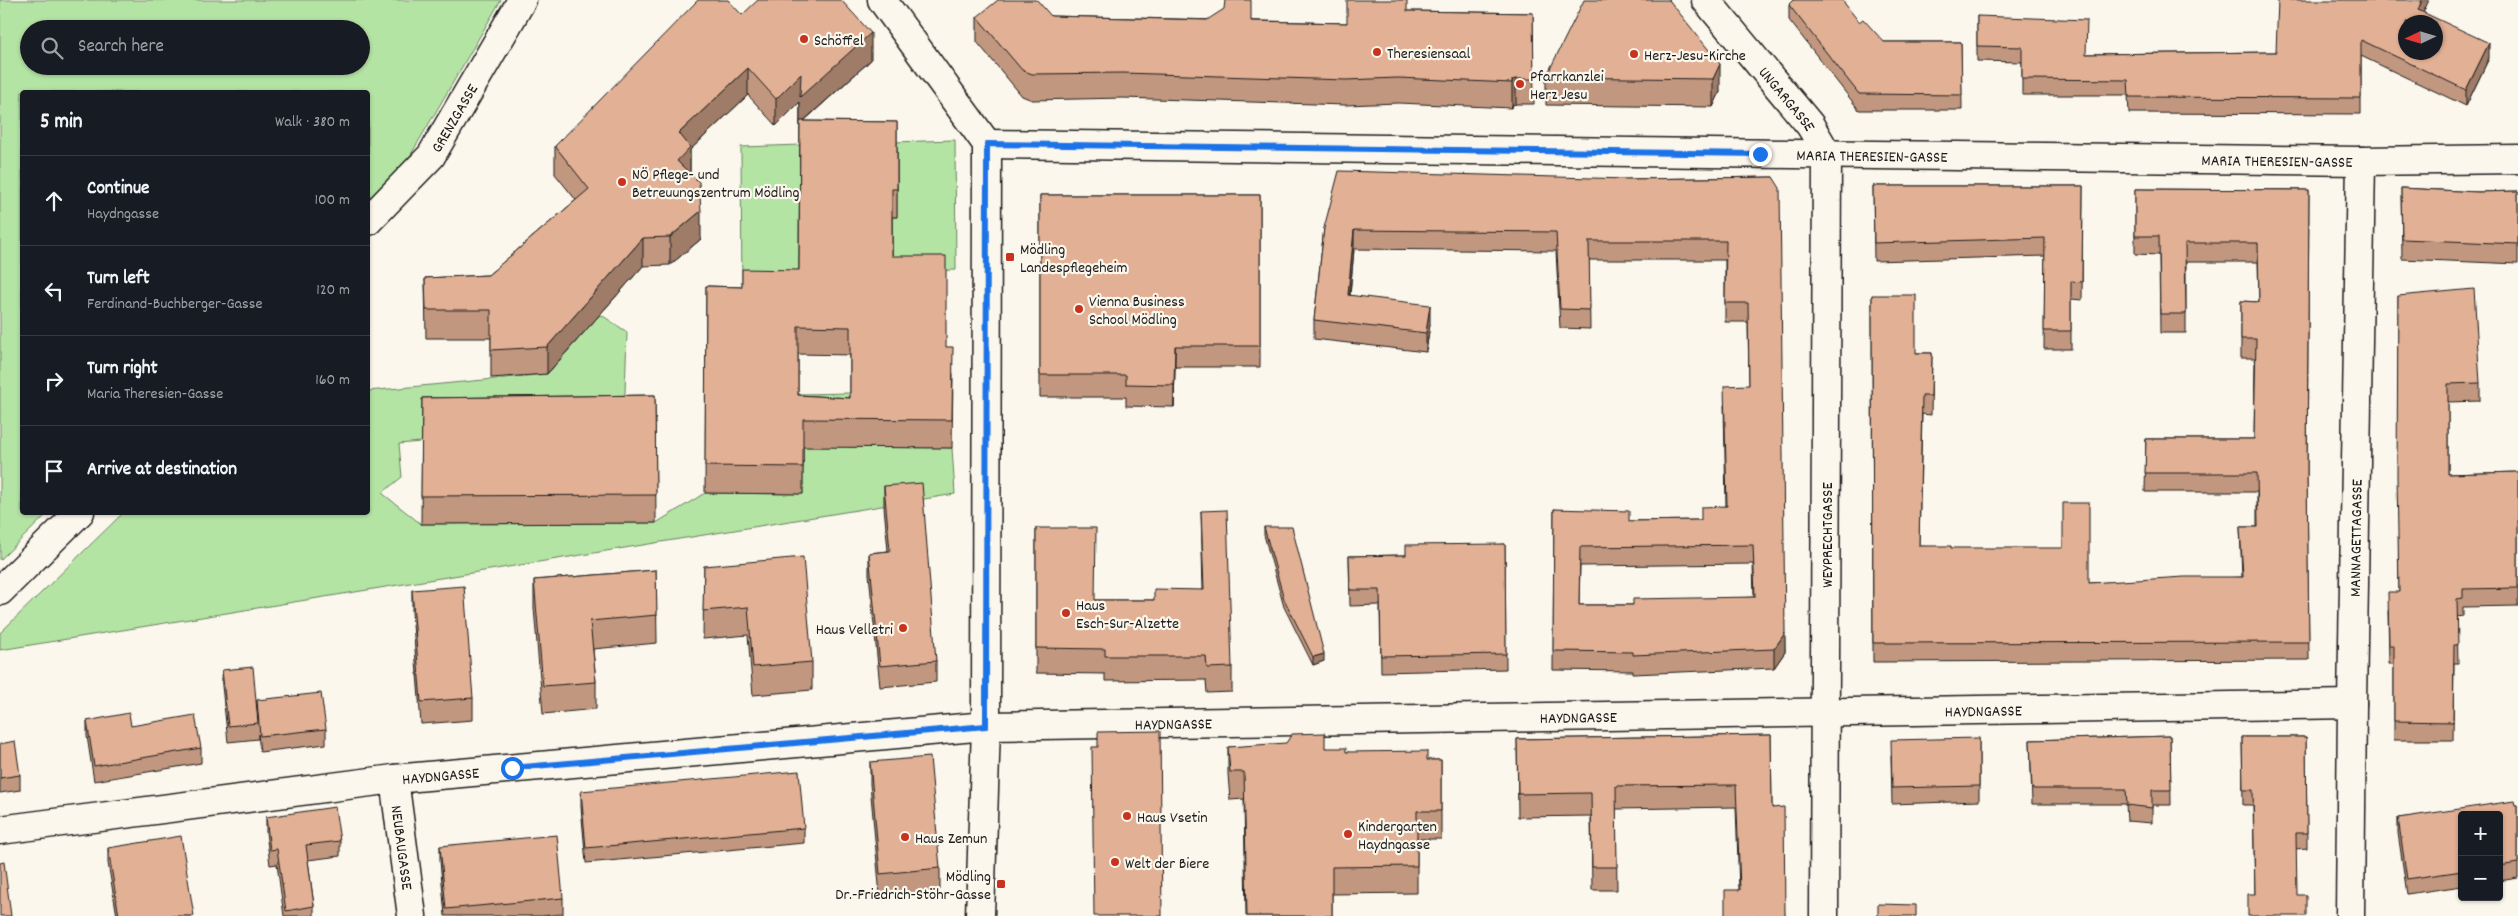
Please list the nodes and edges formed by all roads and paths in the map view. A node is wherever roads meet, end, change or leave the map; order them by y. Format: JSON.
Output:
{"nodes":[{"id":1,"x":522,"y":0,"type":"edge"},
{"id":2,"x":882,"y":0,"type":"edge"},
{"id":3,"x":1706,"y":0,"type":"edge"},
{"id":4,"x":987,"y":144,"type":"junction"},
{"id":5,"x":1826,"y":154,"type":"junction"},
{"id":6,"x":2518,"y":159,"type":"edge"},
{"id":7,"x":2361,"y":161,"type":"junction"},
{"id":8,"x":370,"y":219,"type":"edge"},
{"id":9,"x":77,"y":515,"type":"edge"},
{"id":10,"x":0,"y":591,"type":"edge"},
{"id":11,"x":2352,"y":704,"type":"junction"},
{"id":12,"x":1826,"y":710,"type":"junction"},
{"id":13,"x":986,"y":726,"type":"junction"},
{"id":14,"x":394,"y":779,"type":"junction"},
{"id":15,"x":0,"y":830,"type":"edge"},
{"id":16,"x":412,"y":916,"type":"edge"},
{"id":17,"x":980,"y":916,"type":"edge"},
{"id":18,"x":1824,"y":916,"type":"edge"},
{"id":19,"x":2350,"y":916,"type":"edge"}],
"edges":[{"from":1,"to":8,"type":"street","name":"GRENZGASSE"},
{"from":2,"to":4,"type":"street"},
{"from":3,"to":5,"type":"street","name":"UNGARGASSE"},
{"from":4,"to":5,"type":"street","name":"MARIA THERESIEN-GASSE"},
{"from":4,"to":13,"type":"street"},
{"from":5,"to":7,"type":"street","name":"MARIA THERESIEN-GASSE"},
{"from":5,"to":12,"type":"street","name":"WEYPRECHTGASSE"},
{"from":6,"to":7,"type":"street","name":"MARIA THERESIEN-GASSE"},
{"from":7,"to":11,"type":"street","name":"MANNAGETTAGASSE"},
{"from":9,"to":10,"type":"street"},
{"from":11,"to":12,"type":"street","name":"HAYDNGASSE"},
{"from":11,"to":19,"type":"street","name":"MANNAGETTAGASSE"},
{"from":12,"to":13,"type":"street","name":"HAYDNGASSE"},
{"from":12,"to":18,"type":"street","name":"WEYPRECHTGASSE"},
{"from":13,"to":14,"type":"street","name":"HAYDNGASSE"},
{"from":13,"to":17,"type":"street"},
{"from":14,"to":15,"type":"street","name":"HAYDNGASSE"},
{"from":14,"to":16,"type":"street","name":"NEUBAUGASSE"}]}
